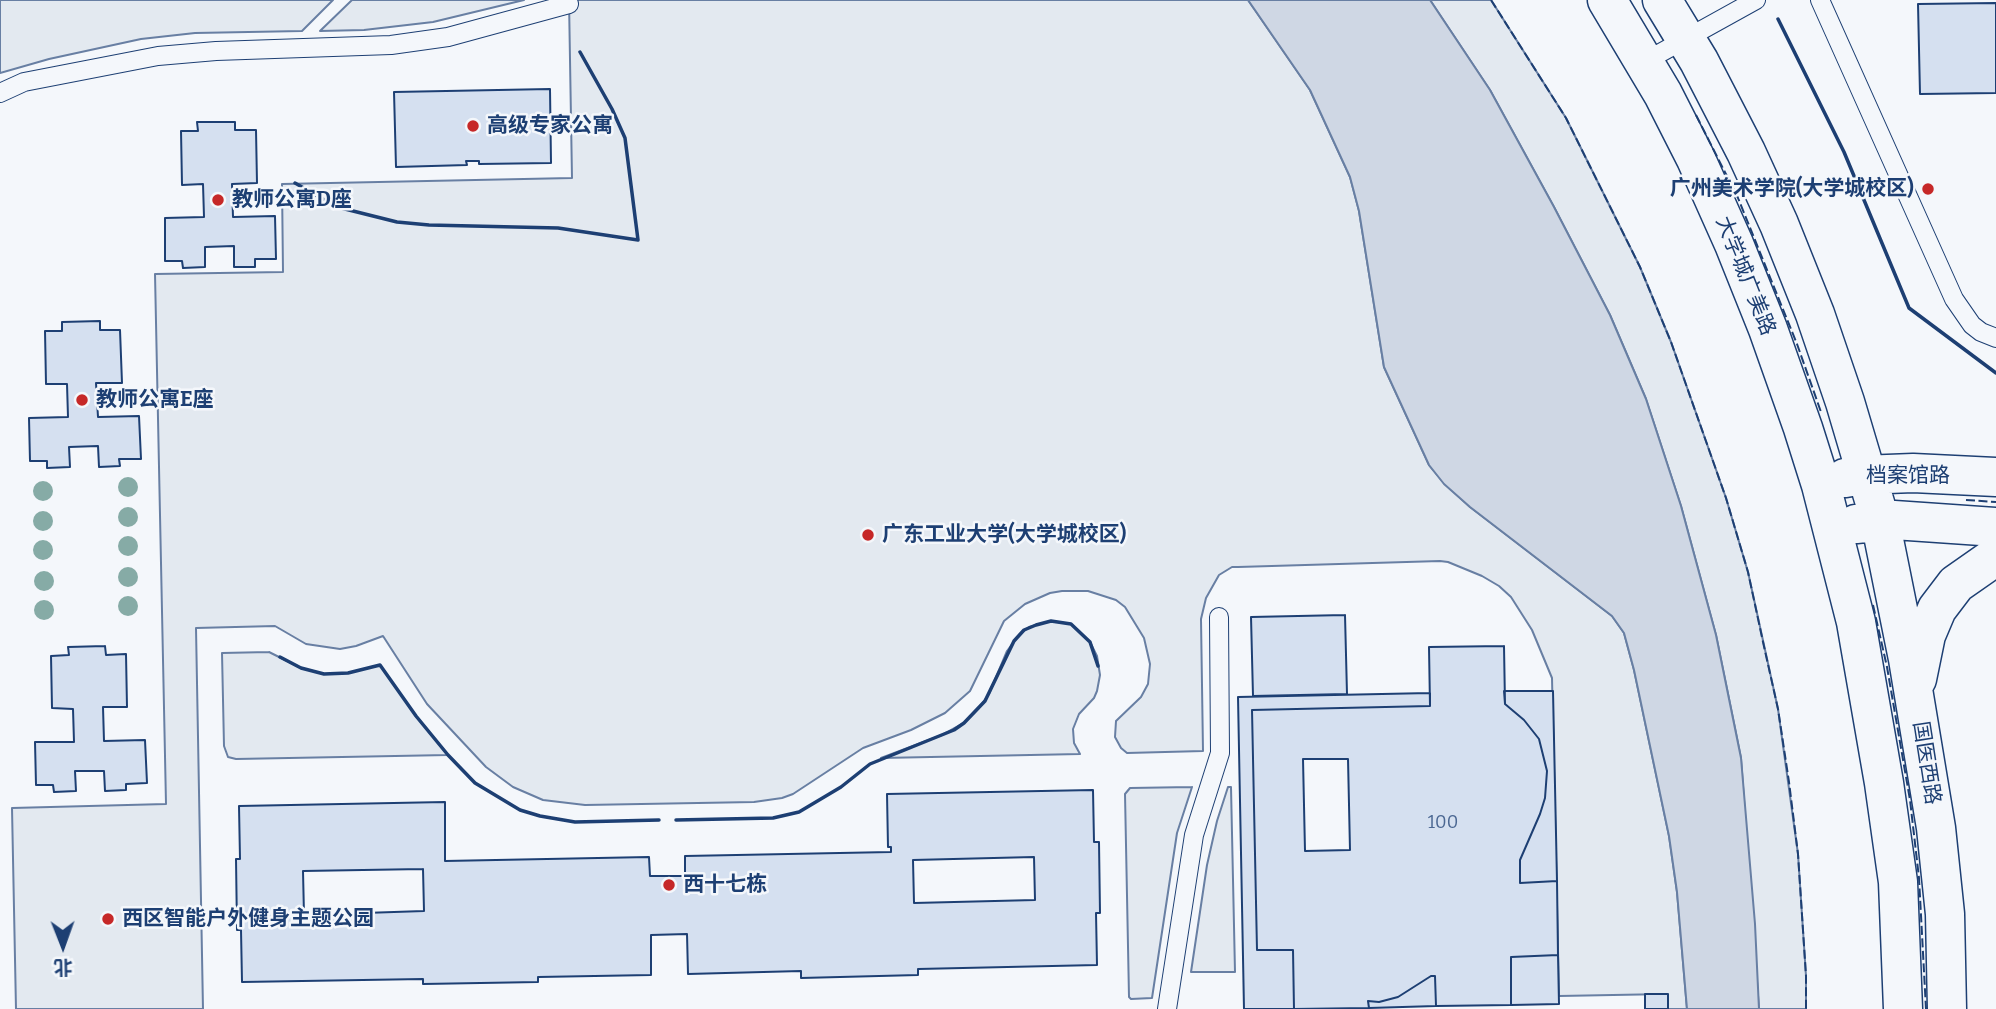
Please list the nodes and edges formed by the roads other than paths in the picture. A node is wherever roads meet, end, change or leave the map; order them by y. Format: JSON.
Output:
{"nodes":[{"id":1,"x":1607,"y":0,"type":"edge"},
{"id":2,"x":1662,"y":0,"type":"edge"},
{"id":3,"x":1756,"y":0,"type":"edge"},
{"id":4,"x":1819,"y":0,"type":"edge"},
{"id":5,"x":569,"y":4,"type":"dead end"},
{"id":6,"x":1686,"y":39,"type":"junction"},
{"id":7,"x":1644,"y":62,"type":"junction"},
{"id":8,"x":0,"y":93,"type":"edge"},
{"id":9,"x":1996,"y":338,"type":"edge"},
{"id":10,"x":1867,"y":475,"type":"junction"},
{"id":11,"x":1996,"y":477,"type":"edge"},
{"id":12,"x":1821,"y":485,"type":"junction"},
{"id":13,"x":1880,"y":520,"type":"junction"},
{"id":14,"x":1996,"y":527,"type":"edge"},
{"id":15,"x":1833,"y":528,"type":"junction"},
{"id":16,"x":1996,"y":556,"type":"edge"},
{"id":17,"x":1219,"y":617,"type":"dead end"},
{"id":18,"x":1916,"y":705,"type":"junction"},
{"id":19,"x":1167,"y":1009,"type":"edge"},
{"id":20,"x":1903,"y":1009,"type":"edge"},
{"id":21,"x":1947,"y":1009,"type":"edge"}],
"edges":[{"from":1,"to":7,"type":"main road","name":"大学城广美路"},
{"from":2,"to":6,"type":"main road"},
{"from":3,"to":6,"type":"lane"},
{"from":4,"to":9,"type":"lane"},
{"from":5,"to":8,"type":"lane"},
{"from":6,"to":7,"type":"lane"},
{"from":6,"to":10,"type":"main road"},
{"from":7,"to":12,"type":"main road","name":"大学城广美路"},
{"from":10,"to":11,"type":"main road","name":"档案馆路"},
{"from":10,"to":12,"type":"main road","name":"档案馆路"},
{"from":10,"to":13,"type":"main road"},
{"from":12,"to":15,"type":"main road","name":"大学城广美路"},
{"from":13,"to":14,"type":"main road","name":"档案馆路"},
{"from":13,"to":15,"type":"main road","name":"档案馆路"},
{"from":13,"to":18,"type":"main road","name":"国医西路"},
{"from":15,"to":20,"type":"main road"},
{"from":16,"to":18,"type":"main road"},
{"from":17,"to":19,"type":"lane"},
{"from":18,"to":21,"type":"main road","name":"国医西路"}]}
